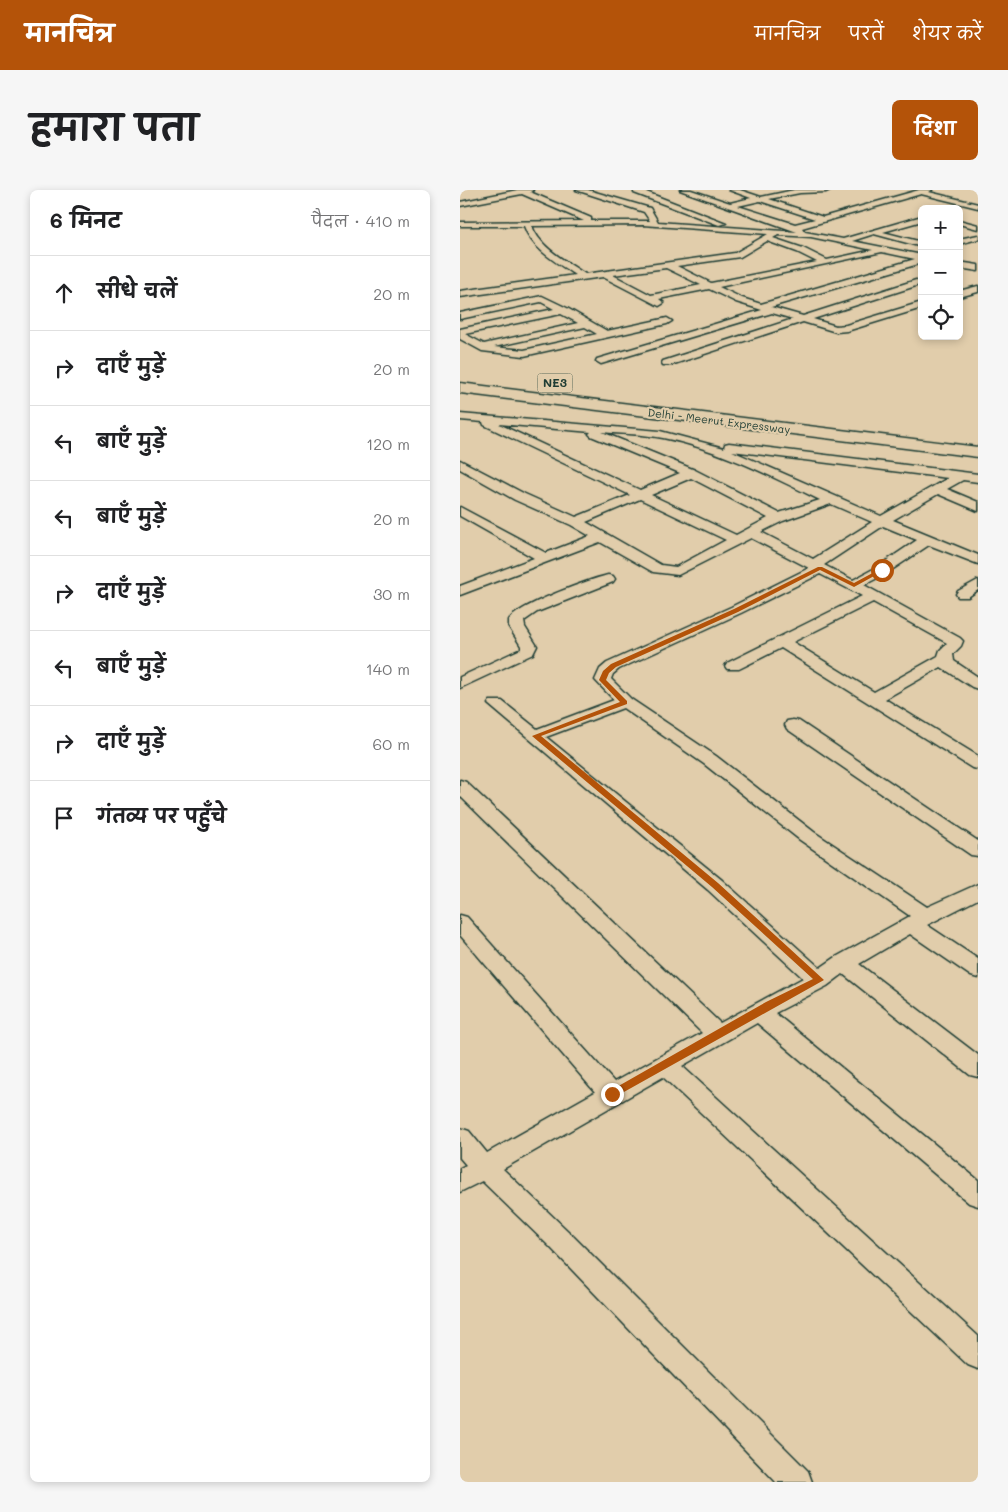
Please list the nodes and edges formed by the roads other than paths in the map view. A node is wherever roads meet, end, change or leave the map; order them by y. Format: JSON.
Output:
{"nodes":[{"id":1,"x":524,"y":190,"type":"edge"},
{"id":2,"x":580,"y":190,"type":"edge"},
{"id":3,"x":613,"y":190,"type":"edge"},
{"id":4,"x":684,"y":190,"type":"edge"},
{"id":5,"x":733,"y":190,"type":"edge"},
{"id":6,"x":775,"y":190,"type":"edge"},
{"id":7,"x":826,"y":190,"type":"edge"},
{"id":8,"x":893,"y":190,"type":"edge"},
{"id":9,"x":945,"y":190,"type":"edge"},
{"id":10,"x":637,"y":191,"type":"edge"},
{"id":11,"x":924,"y":191,"type":"edge"},
{"id":12,"x":595,"y":194,"type":"junction"},
{"id":13,"x":786,"y":194,"type":"junction"},
{"id":14,"x":970,"y":195,"type":"dead end"},
{"id":15,"x":907,"y":196,"type":"junction"},
{"id":16,"x":761,"y":199,"type":"junction"},
{"id":17,"x":804,"y":199,"type":"dead end"},
{"id":18,"x":922,"y":202,"type":"dead end"},
{"id":19,"x":975,"y":204,"type":"edge"},
{"id":20,"x":460,"y":205,"type":"edge"},
{"id":21,"x":729,"y":205,"type":"junction"},
{"id":22,"x":831,"y":207,"type":"dead end"},
{"id":23,"x":865,"y":207,"type":"junction"},
{"id":24,"x":848,"y":212,"type":"junction"},
{"id":25,"x":882,"y":212,"type":"dead end"},
{"id":26,"x":898,"y":216,"type":"dead end"},
{"id":27,"x":822,"y":219,"type":"junction"},
{"id":28,"x":918,"y":220,"type":"edge"},
{"id":29,"x":918,"y":220,"type":"edge"},
{"id":30,"x":594,"y":223,"type":"junction"},
{"id":31,"x":963,"y":223,"type":"edge"},
{"id":32,"x":460,"y":224,"type":"edge"},
{"id":33,"x":486,"y":224,"type":"junction"},
{"id":34,"x":527,"y":224,"type":"junction"},
{"id":35,"x":656,"y":224,"type":"junction"},
{"id":36,"x":795,"y":227,"type":"junction"},
{"id":37,"x":978,"y":227,"type":"edge"},
{"id":38,"x":744,"y":231,"type":"junction"},
{"id":39,"x":875,"y":232,"type":"junction"},
{"id":40,"x":776,"y":233,"type":"junction"},
{"id":41,"x":963,"y":233,"type":"edge"},
{"id":42,"x":811,"y":235,"type":"junction"},
{"id":43,"x":978,"y":237,"type":"edge"},
{"id":44,"x":766,"y":239,"type":"junction"},
{"id":45,"x":842,"y":241,"type":"junction"},
{"id":46,"x":963,"y":241,"type":"edge"},
{"id":47,"x":918,"y":244,"type":"edge"},
{"id":48,"x":887,"y":250,"type":"junction"},
{"id":49,"x":918,"y":257,"type":"edge"},
{"id":50,"x":918,"y":258,"type":"edge"},
{"id":51,"x":825,"y":262,"type":"junction"},
{"id":52,"x":666,"y":264,"type":"junction"},
{"id":53,"x":963,"y":266,"type":"edge"},
{"id":54,"x":978,"y":268,"type":"edge"},
{"id":55,"x":603,"y":273,"type":"junction"},
{"id":56,"x":582,"y":276,"type":"junction"},
{"id":57,"x":916,"y":283,"type":"dead end"},
{"id":58,"x":708,"y":285,"type":"junction"},
{"id":59,"x":497,"y":288,"type":"junction"},
{"id":60,"x":978,"y":289,"type":"edge"},
{"id":61,"x":963,"y":293,"type":"edge"},
{"id":62,"x":460,"y":294,"type":"edge"},
{"id":63,"x":963,"y":295,"type":"edge"},
{"id":64,"x":650,"y":298,"type":"junction"},
{"id":65,"x":978,"y":299,"type":"edge"},
{"id":66,"x":514,"y":304,"type":"junction"},
{"id":67,"x":918,"y":306,"type":"edge"},
{"id":68,"x":667,"y":307,"type":"dead end"},
{"id":69,"x":761,"y":307,"type":"junction"},
{"id":70,"x":773,"y":309,"type":"junction"},
{"id":71,"x":564,"y":310,"type":"junction"},
{"id":72,"x":460,"y":316,"type":"edge"},
{"id":73,"x":804,"y":319,"type":"junction"},
{"id":74,"x":667,"y":321,"type":"dead end"},
{"id":75,"x":587,"y":324,"type":"junction"},
{"id":76,"x":460,"y":334,"type":"edge"},
{"id":77,"x":606,"y":335,"type":"junction"},
{"id":78,"x":479,"y":346,"type":"junction"},
{"id":79,"x":601,"y":361,"type":"dead end"},
{"id":80,"x":666,"y":363,"type":"dead end"},
{"id":81,"x":460,"y":388,"type":"edge"},
{"id":82,"x":460,"y":417,"type":"edge"},
{"id":83,"x":478,"y":418,"type":"junction"},
{"id":84,"x":577,"y":427,"type":"junction"},
{"id":85,"x":698,"y":443,"type":"junction"},
{"id":86,"x":978,"y":452,"type":"edge"},
{"id":87,"x":460,"y":464,"type":"edge"},
{"id":88,"x":691,"y":473,"type":"junction"},
{"id":89,"x":961,"y":476,"type":"junction"},
{"id":90,"x":978,"y":478,"type":"edge"},
{"id":91,"x":936,"y":488,"type":"junction"},
{"id":92,"x":637,"y":495,"type":"junction"},
{"id":93,"x":831,"y":500,"type":"junction"},
{"id":94,"x":978,"y":507,"type":"edge"},
{"id":95,"x":460,"y":510,"type":"edge"},
{"id":96,"x":778,"y":518,"type":"junction"},
{"id":97,"x":882,"y":521,"type":"junction"},
{"id":98,"x":576,"y":522,"type":"junction"},
{"id":99,"x":751,"y":532,"type":"junction"},
{"id":100,"x":600,"y":537,"type":"junction"},
{"id":101,"x":928,"y":539,"type":"junction"},
{"id":102,"x":736,"y":540,"type":"junction"},
{"id":103,"x":545,"y":558,"type":"junction"},
{"id":104,"x":978,"y":560,"type":"edge"},
{"id":105,"x":817,"y":566,"type":"junction"},
{"id":106,"x":608,"y":579,"type":"dead end"},
{"id":107,"x":978,"y":584,"type":"edge"},
{"id":108,"x":854,"y":585,"type":"junction"},
{"id":109,"x":460,"y":591,"type":"edge"},
{"id":110,"x":963,"y":594,"type":"dead end"},
{"id":111,"x":873,"y":596,"type":"junction"},
{"id":112,"x":782,"y":642,"type":"junction"},
{"id":113,"x":944,"y":659,"type":"junction"},
{"id":114,"x":733,"y":666,"type":"dead end"},
{"id":115,"x":460,"y":683,"type":"edge"},
{"id":116,"x":978,"y":684,"type":"edge"},
{"id":117,"x":873,"y":699,"type":"junction"},
{"id":118,"x":625,"y":702,"type":"junction"},
{"id":119,"x":496,"y":704,"type":"dead end"},
{"id":120,"x":792,"y":725,"type":"dead end"},
{"id":121,"x":536,"y":736,"type":"junction"},
{"id":122,"x":978,"y":764,"type":"edge"},
{"id":123,"x":460,"y":786,"type":"edge"},
{"id":124,"x":978,"y":850,"type":"edge"},
{"id":125,"x":978,"y":890,"type":"edge"},
{"id":126,"x":918,"y":920,"type":"junction"},
{"id":127,"x":460,"y":922,"type":"edge"},
{"id":128,"x":843,"y":963,"type":"junction"},
{"id":129,"x":978,"y":970,"type":"edge"},
{"id":130,"x":819,"y":980,"type":"junction"},
{"id":131,"x":758,"y":1011,"type":"junction"},
{"id":132,"x":718,"y":1034,"type":"junction"},
{"id":133,"x":665,"y":1064,"type":"junction"},
{"id":134,"x":978,"y":1068,"type":"edge"},
{"id":135,"x":612,"y":1094,"type":"junction"},
{"id":136,"x":460,"y":1138,"type":"edge"},
{"id":137,"x":485,"y":1167,"type":"junction"},
{"id":138,"x":460,"y":1180,"type":"edge"},
{"id":139,"x":978,"y":1195,"type":"edge"},
{"id":140,"x":978,"y":1356,"type":"edge"},
{"id":141,"x":798,"y":1482,"type":"edge"}],
"edges":[{"from":1,"to":20,"type":"street"},
{"from":1,"to":30,"type":"street"},
{"from":2,"to":12,"type":"street"},
{"from":3,"to":12,"type":"street"},
{"from":4,"to":21,"type":"street"},
{"from":5,"to":16,"type":"street"},
{"from":6,"to":13,"type":"street"},
{"from":7,"to":13,"type":"street"},
{"from":8,"to":15,"type":"street"},
{"from":9,"to":14,"type":"street"},
{"from":10,"to":38,"type":"street"},
{"from":11,"to":15,"type":"street"},
{"from":11,"to":19,"type":"street"},
{"from":12,"to":35,"type":"street"},
{"from":13,"to":16,"type":"street"},
{"from":13,"to":17,"type":"street"},
{"from":15,"to":18,"type":"street"},
{"from":15,"to":23,"type":"street"},
{"from":16,"to":21,"type":"street"},
{"from":16,"to":27,"type":"street"},
{"from":20,"to":33,"type":"street"},
{"from":21,"to":36,"type":"street"},
{"from":22,"to":24,"type":"street"},
{"from":23,"to":24,"type":"street"},
{"from":23,"to":25,"type":"street"},
{"from":24,"to":27,"type":"street"},
{"from":26,"to":28,"type":"street"},
{"from":27,"to":36,"type":"street"},
{"from":29,"to":39,"type":"street"},
{"from":30,"to":34,"type":"street"},
{"from":30,"to":35,"type":"street"},
{"from":31,"to":37,"type":"street"},
{"from":32,"to":33,"type":"street"},
{"from":33,"to":34,"type":"street"},
{"from":34,"to":56,"type":"street"},
{"from":35,"to":38,"type":"street"},
{"from":36,"to":42,"type":"street"},
{"from":38,"to":40,"type":"street"},
{"from":39,"to":45,"type":"street"},
{"from":39,"to":47,"type":"street"},
{"from":40,"to":42,"type":"street"},
{"from":40,"to":44,"type":"street"},
{"from":41,"to":43,"type":"street"},
{"from":42,"to":45,"type":"street"},
{"from":43,"to":46,"type":"street"},
{"from":44,"to":51,"type":"street"},
{"from":44,"to":52,"type":"street"},
{"from":45,"to":48,"type":"street"},
{"from":48,"to":49,"type":"street"},
{"from":48,"to":51,"type":"street"},
{"from":50,"to":69,"type":"street"},
{"from":51,"to":58,"type":"street"},
{"from":52,"to":55,"type":"street"},
{"from":52,"to":58,"type":"street"},
{"from":53,"to":54,"type":"street"},
{"from":55,"to":56,"type":"street"},
{"from":55,"to":64,"type":"street"},
{"from":56,"to":59,"type":"street"},
{"from":57,"to":73,"type":"street"},
{"from":58,"to":64,"type":"street"},
{"from":58,"to":69,"type":"street"},
{"from":59,"to":62,"type":"street"},
{"from":59,"to":66,"type":"street"},
{"from":60,"to":61,"type":"street"},
{"from":63,"to":65,"type":"street"},
{"from":64,"to":68,"type":"street"},
{"from":66,"to":71,"type":"street"},
{"from":66,"to":72,"type":"street"},
{"from":67,"to":73,"type":"street"},
{"from":69,"to":70,"type":"street"},
{"from":70,"to":73,"type":"street"},
{"from":70,"to":79,"type":"street"},
{"from":71,"to":75,"type":"street"},
{"from":71,"to":76,"type":"street"},
{"from":73,"to":80,"type":"street"},
{"from":74,"to":77,"type":"street"},
{"from":75,"to":77,"type":"street"},
{"from":75,"to":78,"type":"street"},
{"from":76,"to":78,"type":"street"},
{"from":77,"to":78,"type":"street"},
{"from":81,"to":86,"type":"highway","name":"Delhi - Meerut Expressway","number":"NE3"},
{"from":82,"to":83,"type":"street"},
{"from":83,"to":84,"type":"street"},
{"from":83,"to":92,"type":"street"},
{"from":84,"to":85,"type":"street"},
{"from":84,"to":88,"type":"street"},
{"from":85,"to":89,"type":"street"},
{"from":85,"to":93,"type":"street"},
{"from":87,"to":98,"type":"street"},
{"from":88,"to":92,"type":"street"},
{"from":88,"to":96,"type":"street"},
{"from":89,"to":90,"type":"street"},
{"from":89,"to":91,"type":"street"},
{"from":91,"to":94,"type":"street"},
{"from":91,"to":97,"type":"street"},
{"from":92,"to":98,"type":"street"},
{"from":92,"to":102,"type":"street"},
{"from":93,"to":96,"type":"street"},
{"from":93,"to":97,"type":"street"},
{"from":95,"to":103,"type":"street"},
{"from":96,"to":99,"type":"street"},
{"from":97,"to":101,"type":"street"},
{"from":97,"to":105,"type":"street"},
{"from":98,"to":100,"type":"street"},
{"from":99,"to":102,"type":"street"},
{"from":99,"to":105,"type":"street"},
{"from":100,"to":102,"type":"street"},
{"from":100,"to":103,"type":"street"},
{"from":101,"to":104,"type":"street"},
{"from":101,"to":108,"type":"street"},
{"from":103,"to":109,"type":"street"},
{"from":105,"to":108,"type":"street"},
{"from":105,"to":118,"type":"street"},
{"from":106,"to":115,"type":"street"},
{"from":107,"to":110,"type":"street"},
{"from":108,"to":111,"type":"street"},
{"from":111,"to":112,"type":"street"},
{"from":111,"to":113,"type":"street"},
{"from":112,"to":114,"type":"street"},
{"from":112,"to":117,"type":"street"},
{"from":113,"to":116,"type":"street"},
{"from":113,"to":117,"type":"street"},
{"from":117,"to":122,"type":"street"},
{"from":118,"to":121,"type":"street"},
{"from":118,"to":126,"type":"street"},
{"from":119,"to":121,"type":"street"},
{"from":120,"to":124,"type":"street"},
{"from":121,"to":130,"type":"street"},
{"from":123,"to":132,"type":"street"},
{"from":125,"to":126,"type":"street"},
{"from":126,"to":128,"type":"street"},
{"from":126,"to":129,"type":"street"},
{"from":127,"to":135,"type":"street"},
{"from":128,"to":130,"type":"street"},
{"from":128,"to":134,"type":"street"},
{"from":130,"to":131,"type":"street"},
{"from":131,"to":132,"type":"street"},
{"from":131,"to":139,"type":"street"},
{"from":132,"to":133,"type":"street"},
{"from":133,"to":135,"type":"street"},
{"from":133,"to":140,"type":"street"},
{"from":135,"to":137,"type":"street"},
{"from":136,"to":137,"type":"street"},
{"from":137,"to":138,"type":"street"},
{"from":137,"to":141,"type":"street"}]}
